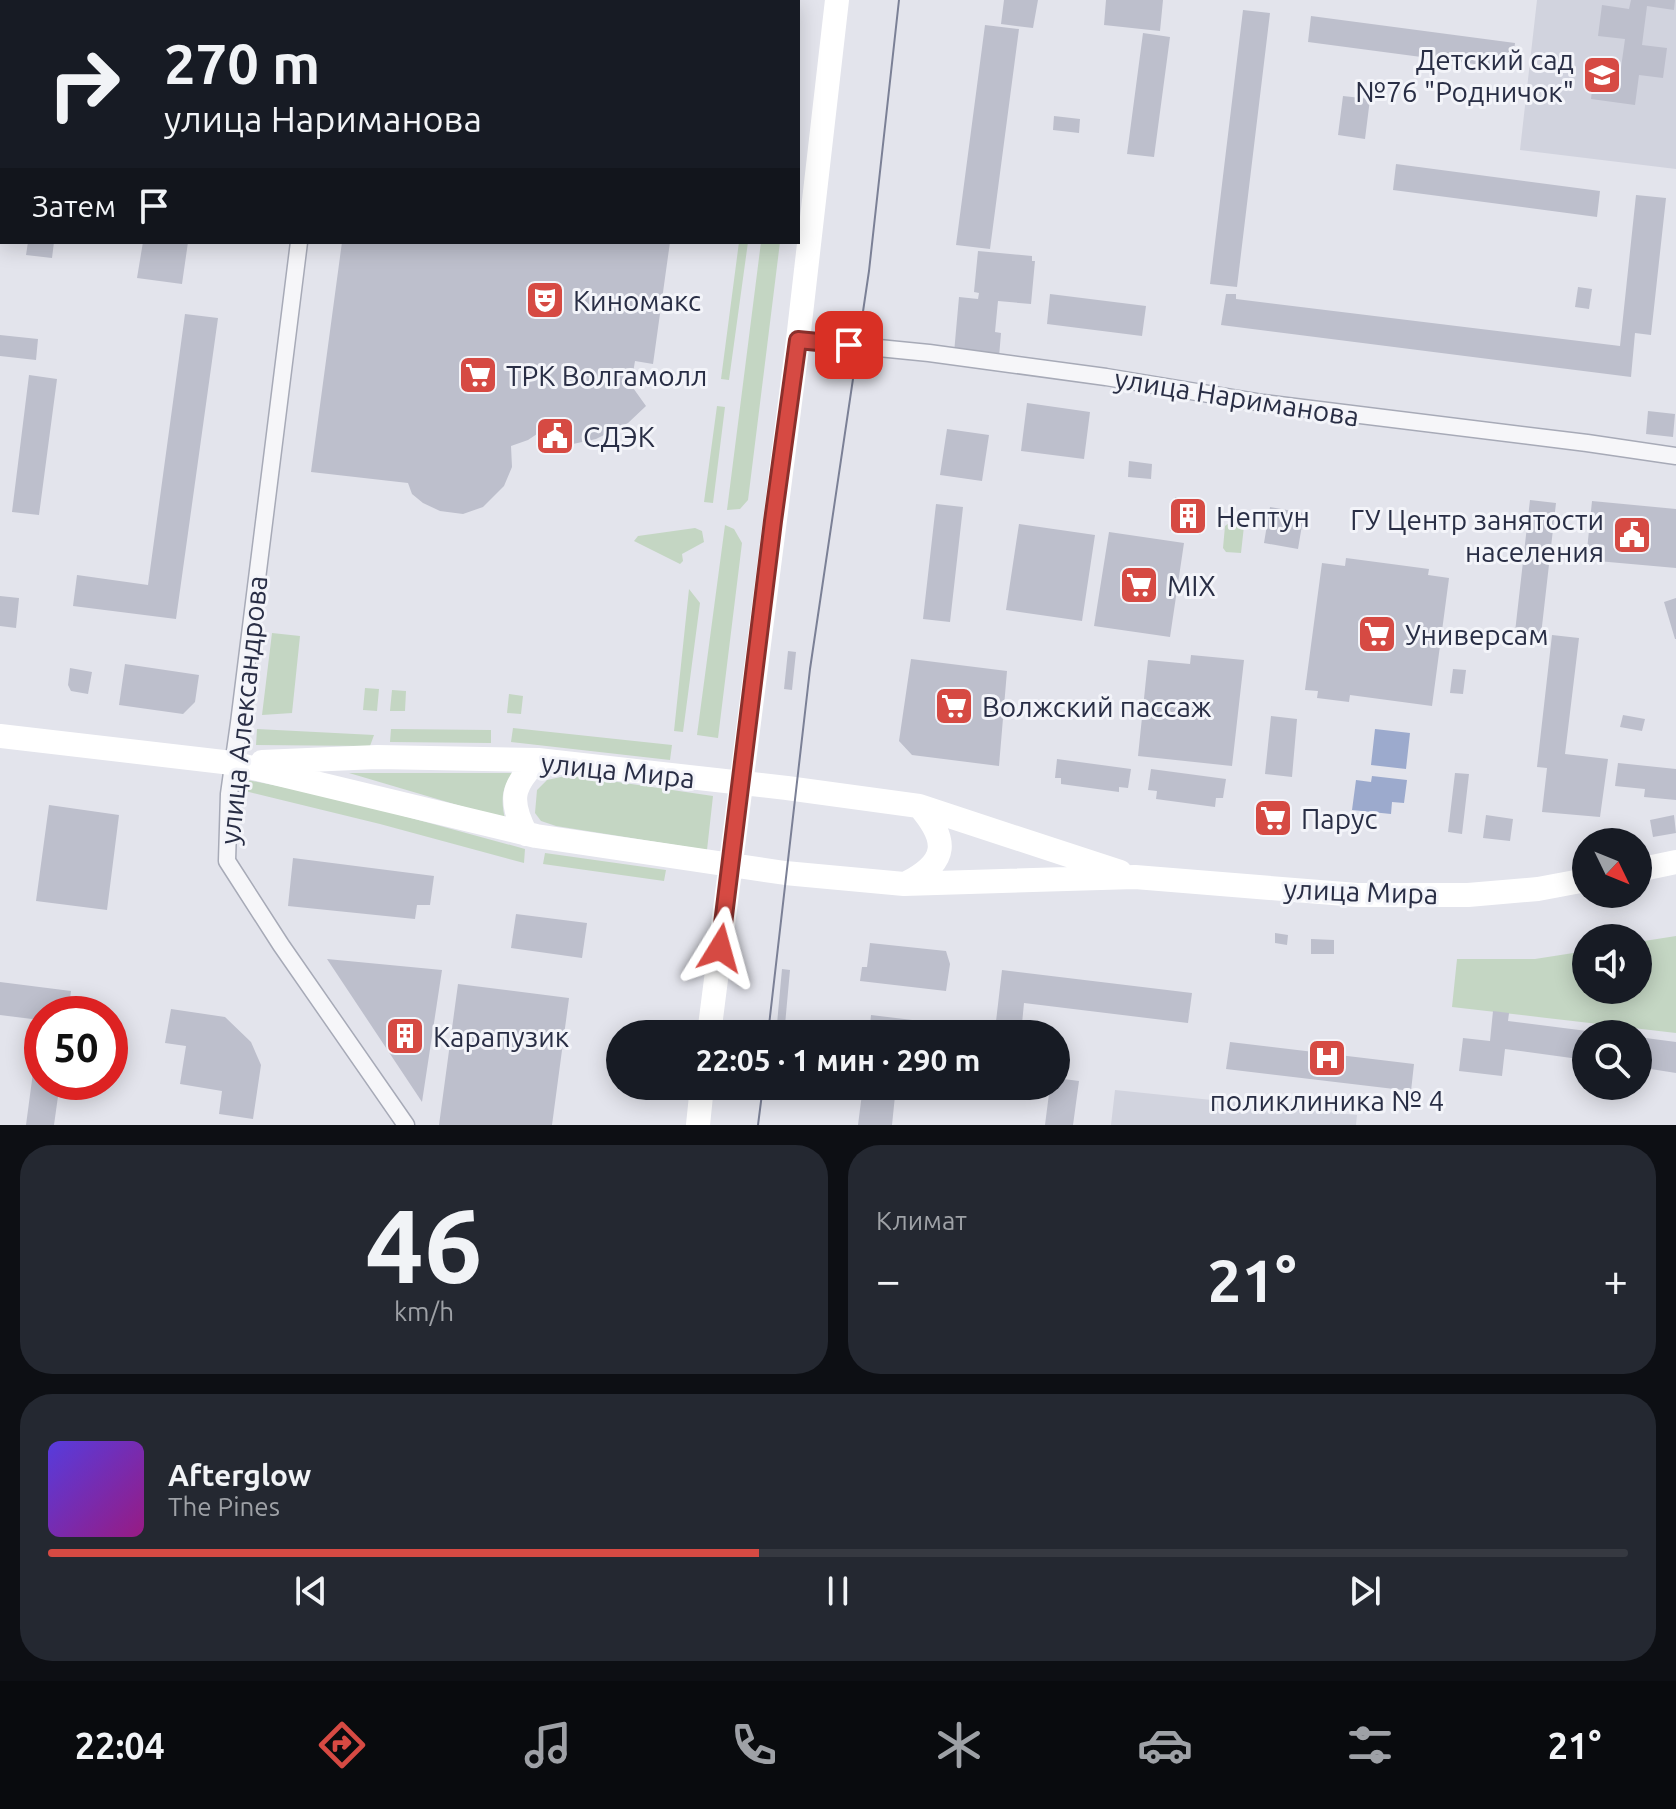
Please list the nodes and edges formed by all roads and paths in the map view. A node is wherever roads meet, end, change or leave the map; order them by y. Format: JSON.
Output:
{"nodes":[{"id":1,"x":837,"y":0,"type":"edge"},
{"id":2,"x":299,"y":244,"type":"edge"},
{"id":3,"x":798,"y":340,"type":"junction"},
{"id":4,"x":1676,"y":456,"type":"edge"},
{"id":5,"x":0,"y":736,"type":"edge"},
{"id":6,"x":538,"y":760,"type":"junction"},
{"id":7,"x":232,"y":763,"type":"junction"},
{"id":8,"x":741,"y":783,"type":"junction"},
{"id":9,"x":919,"y":806,"type":"junction"},
{"id":10,"x":526,"y":834,"type":"junction"},
{"id":11,"x":1676,"y":862,"type":"edge"},
{"id":12,"x":732,"y":865,"type":"junction"},
{"id":13,"x":1652,"y":867,"type":"edge"},
{"id":14,"x":1135,"y":877,"type":"junction"},
{"id":15,"x":1572,"y":883,"type":"edge"},
{"id":16,"x":904,"y":884,"type":"junction"},
{"id":17,"x":711,"y":1020,"type":"edge"},
{"id":18,"x":701,"y":1100,"type":"edge"},
{"id":19,"x":406,"y":1125,"type":"edge"},
{"id":20,"x":698,"y":1125,"type":"edge"}],
"edges":[{"from":1,"to":3,"type":"street"},
{"from":2,"to":7,"type":"street","name":"улица Александрова"},
{"from":3,"to":4,"type":"street","name":"улица Нариманова"},
{"from":3,"to":8,"type":"street"},
{"from":5,"to":7,"type":"street","name":"улица Мира"},
{"from":6,"to":7,"type":"street","name":"улица Мира"},
{"from":6,"to":8,"type":"street","name":"улица Мира"},
{"from":6,"to":10,"type":"street"},
{"from":7,"to":10,"type":"street","name":"улица Мира"},
{"from":7,"to":19,"type":"street","name":"улица Александрова"},
{"from":8,"to":9,"type":"street","name":"улица Мира"},
{"from":8,"to":12,"type":"street"},
{"from":9,"to":14,"type":"street","name":"улица Мира"},
{"from":9,"to":16,"type":"street"},
{"from":10,"to":12,"type":"street","name":"улица Мира"},
{"from":11,"to":13,"type":"street"},
{"from":12,"to":16,"type":"street","name":"улица Мира"},
{"from":12,"to":17,"type":"street"},
{"from":14,"to":15,"type":"street","name":"улица Мира"},
{"from":14,"to":16,"type":"street","name":"улица Мира"},
{"from":18,"to":20,"type":"street"}]}
